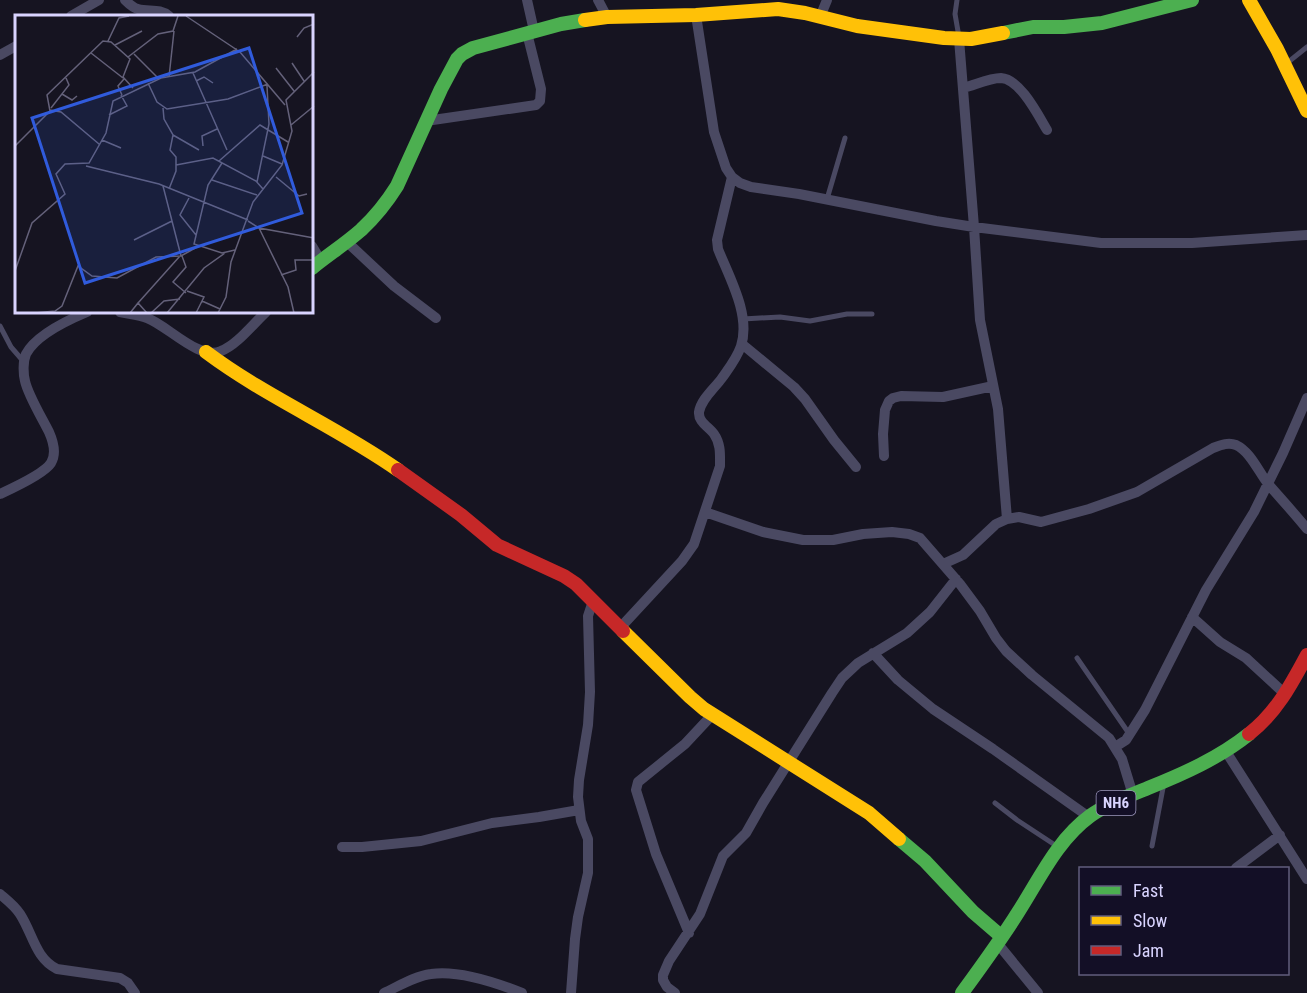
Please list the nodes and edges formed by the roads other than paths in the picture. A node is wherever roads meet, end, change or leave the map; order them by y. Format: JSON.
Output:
{"nodes":[{"id":1,"x":99,"y":0,"type":"edge"},
{"id":2,"x":125,"y":0,"type":"edge"},
{"id":3,"x":527,"y":0,"type":"edge"},
{"id":4,"x":598,"y":0,"type":"edge"},
{"id":5,"x":828,"y":0,"type":"edge"},
{"id":6,"x":957,"y":0,"type":"edge"},
{"id":7,"x":1192,"y":0,"type":"edge"},
{"id":8,"x":1248,"y":0,"type":"edge"},
{"id":9,"x":765,"y":5,"type":"edge"},
{"id":10,"x":73,"y":15,"type":"edge"},
{"id":11,"x":168,"y":15,"type":"edge"},
{"id":12,"x":696,"y":15,"type":"junction"},
{"id":13,"x":607,"y":17,"type":"junction"},
{"id":14,"x":820,"y":17,"type":"junction"},
{"id":15,"x":531,"y":32,"type":"junction"},
{"id":16,"x":959,"y":39,"type":"junction"},
{"id":17,"x":15,"y":47,"type":"edge"},
{"id":18,"x":1307,"y":47,"type":"edge"},
{"id":19,"x":0,"y":55,"type":"edge"},
{"id":20,"x":1284,"y":65,"type":"junction"},
{"id":21,"x":963,"y":88,"type":"junction"},
{"id":22,"x":1307,"y":111,"type":"edge"},
{"id":23,"x":426,"y":121,"type":"junction"},
{"id":24,"x":1047,"y":130,"type":"dead end"},
{"id":25,"x":845,"y":138,"type":"dead end"},
{"id":26,"x":732,"y":177,"type":"junction"},
{"id":27,"x":827,"y":199,"type":"junction"},
{"id":28,"x":974,"y":228,"type":"junction"},
{"id":29,"x":1307,"y":235,"type":"edge"},
{"id":30,"x":347,"y":242,"type":"junction"},
{"id":31,"x":316,"y":265,"type":"edge"},
{"id":32,"x":83,"y":314,"type":"edge"},
{"id":33,"x":129,"y":314,"type":"edge"},
{"id":34,"x":264,"y":314,"type":"edge"},
{"id":35,"x":872,"y":314,"type":"dead end"},
{"id":36,"x":436,"y":318,"type":"dead end"},
{"id":37,"x":743,"y":319,"type":"junction"},
{"id":38,"x":0,"y":326,"type":"edge"},
{"id":39,"x":742,"y":344,"type":"junction"},
{"id":40,"x":206,"y":352,"type":"junction"},
{"id":41,"x":24,"y":362,"type":"junction"},
{"id":42,"x":993,"y":386,"type":"junction"},
{"id":43,"x":1307,"y":398,"type":"edge"},
{"id":44,"x":884,"y":456,"type":"dead end"},
{"id":45,"x":856,"y":467,"type":"dead end"},
{"id":46,"x":1268,"y":484,"type":"junction"},
{"id":47,"x":0,"y":494,"type":"edge"},
{"id":48,"x":705,"y":512,"type":"junction"},
{"id":49,"x":1007,"y":519,"type":"junction"},
{"id":50,"x":1307,"y":529,"type":"edge"},
{"id":51,"x":943,"y":564,"type":"junction"},
{"id":52,"x":956,"y":579,"type":"junction"},
{"id":53,"x":592,"y":601,"type":"junction"},
{"id":54,"x":1192,"y":617,"type":"junction"},
{"id":55,"x":620,"y":628,"type":"junction"},
{"id":56,"x":873,"y":653,"type":"junction"},
{"id":57,"x":1307,"y":655,"type":"edge"},
{"id":58,"x":1077,"y":658,"type":"dead end"},
{"id":59,"x":1285,"y":694,"type":"junction"},
{"id":60,"x":713,"y":714,"type":"junction"},
{"id":61,"x":1130,"y":735,"type":"junction"},
{"id":62,"x":1115,"y":747,"type":"junction"},
{"id":63,"x":1225,"y":750,"type":"junction"},
{"id":64,"x":789,"y":762,"type":"junction"},
{"id":65,"x":1165,"y":780,"type":"junction"},
{"id":66,"x":1133,"y":795,"type":"junction"},
{"id":67,"x":994,"y":804,"type":"dead end"},
{"id":68,"x":579,"y":810,"type":"junction"},
{"id":69,"x":1089,"y":817,"type":"junction"},
{"id":70,"x":1280,"y":836,"type":"junction"},
{"id":71,"x":1152,"y":846,"type":"dead end"},
{"id":72,"x":342,"y":847,"type":"dead end"},
{"id":73,"x":1058,"y":847,"type":"junction"},
{"id":74,"x":1237,"y":867,"type":"edge"},
{"id":75,"x":1307,"y":879,"type":"edge"},
{"id":76,"x":0,"y":894,"type":"edge"},
{"id":77,"x":689,"y":933,"type":"junction"},
{"id":78,"x":1000,"y":940,"type":"junction"},
{"id":79,"x":135,"y":993,"type":"edge"},
{"id":80,"x":384,"y":993,"type":"edge"},
{"id":81,"x":522,"y":993,"type":"edge"},
{"id":82,"x":571,"y":993,"type":"edge"},
{"id":83,"x":673,"y":993,"type":"edge"},
{"id":84,"x":962,"y":993,"type":"edge"},
{"id":85,"x":1038,"y":993,"type":"edge"}],
"edges":[{"from":1,"to":10,"type":"street"},
{"from":2,"to":11,"type":"street"},
{"from":3,"to":15,"type":"street"},
{"from":4,"to":13,"type":"street"},
{"from":5,"to":14,"type":"street"},
{"from":6,"to":16,"type":"lane"},
{"from":7,"to":16,"type":"main road"},
{"from":8,"to":20,"type":"main road"},
{"from":9,"to":12,"type":"main road"},
{"from":9,"to":14,"type":"main road"},
{"from":12,"to":13,"type":"main road"},
{"from":12,"to":26,"type":"street"},
{"from":13,"to":15,"type":"main road"},
{"from":14,"to":16,"type":"main road"},
{"from":15,"to":23,"type":"main road"},
{"from":15,"to":23,"type":"street"},
{"from":16,"to":21,"type":"street"},
{"from":17,"to":19,"type":"street"},
{"from":18,"to":20,"type":"lane"},
{"from":20,"to":22,"type":"main road"},
{"from":21,"to":24,"type":"street"},
{"from":21,"to":28,"type":"street"},
{"from":23,"to":30,"type":"main road"},
{"from":25,"to":27,"type":"lane"},
{"from":26,"to":27,"type":"street"},
{"from":26,"to":37,"type":"street"},
{"from":27,"to":28,"type":"street"},
{"from":28,"to":29,"type":"street"},
{"from":28,"to":42,"type":"street"},
{"from":30,"to":31,"type":"main road"},
{"from":30,"to":36,"type":"street"},
{"from":32,"to":41,"type":"street"},
{"from":33,"to":40,"type":"street"},
{"from":34,"to":40,"type":"street"},
{"from":35,"to":37,"type":"lane"},
{"from":37,"to":39,"type":"street"},
{"from":38,"to":41,"type":"lane"},
{"from":39,"to":45,"type":"street"},
{"from":39,"to":48,"type":"street"},
{"from":40,"to":53,"type":"main road"},
{"from":41,"to":47,"type":"street"},
{"from":42,"to":44,"type":"street"},
{"from":42,"to":49,"type":"street"},
{"from":43,"to":46,"type":"street"},
{"from":46,"to":49,"type":"street"},
{"from":46,"to":50,"type":"street"},
{"from":46,"to":54,"type":"street"},
{"from":48,"to":51,"type":"street"},
{"from":48,"to":55,"type":"street"},
{"from":49,"to":51,"type":"street"},
{"from":51,"to":52,"type":"street"},
{"from":52,"to":56,"type":"street"},
{"from":52,"to":62,"type":"street"},
{"from":53,"to":55,"type":"main road"},
{"from":53,"to":68,"type":"street"},
{"from":54,"to":59,"type":"street"},
{"from":54,"to":61,"type":"street"},
{"from":55,"to":60,"type":"main road"},
{"from":56,"to":64,"type":"street"},
{"from":56,"to":69,"type":"street"},
{"from":57,"to":59,"type":"main road","number":"NH6"},
{"from":58,"to":61,"type":"lane"},
{"from":59,"to":63,"type":"main road","number":"NH6"},
{"from":60,"to":64,"type":"main road"},
{"from":60,"to":77,"type":"street"},
{"from":61,"to":62,"type":"street"},
{"from":62,"to":66,"type":"street"},
{"from":63,"to":65,"type":"main road","number":"NH6"},
{"from":63,"to":70,"type":"street"},
{"from":64,"to":77,"type":"street"},
{"from":64,"to":78,"type":"main road"},
{"from":65,"to":66,"type":"main road","number":"NH6"},
{"from":65,"to":71,"type":"lane"},
{"from":66,"to":69,"type":"main road","number":"NH6"},
{"from":67,"to":73,"type":"lane"},
{"from":68,"to":72,"type":"street"},
{"from":68,"to":82,"type":"street"},
{"from":69,"to":73,"type":"main road","number":"NH6"},
{"from":70,"to":74,"type":"street"},
{"from":70,"to":75,"type":"street"},
{"from":73,"to":78,"type":"main road","number":"NH6"},
{"from":76,"to":79,"type":"street"},
{"from":77,"to":83,"type":"street"},
{"from":78,"to":84,"type":"main road","number":"NH6"},
{"from":78,"to":85,"type":"street"},
{"from":80,"to":81,"type":"street"}]}
